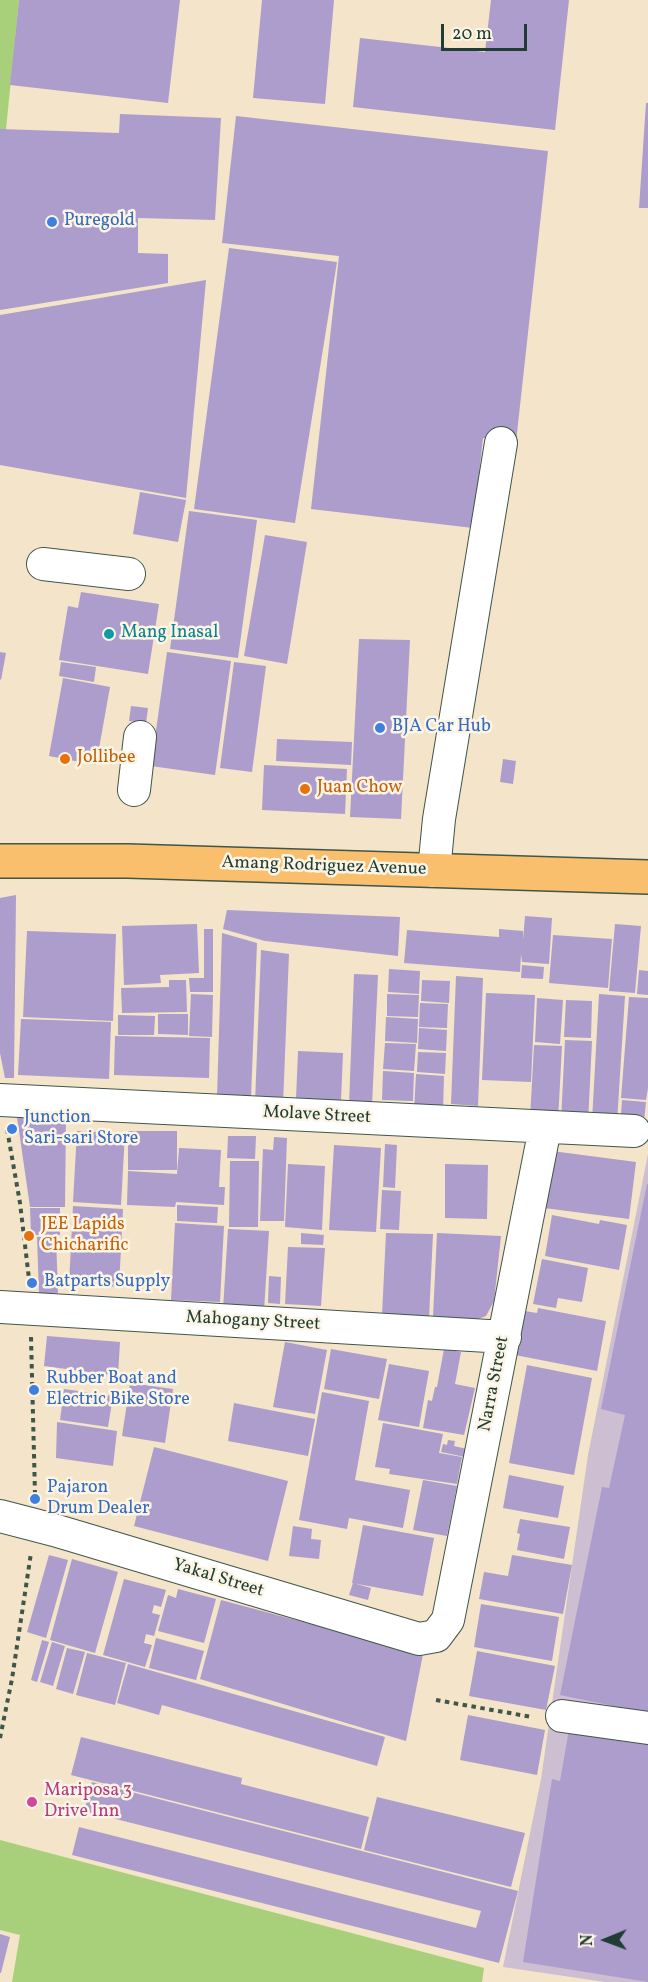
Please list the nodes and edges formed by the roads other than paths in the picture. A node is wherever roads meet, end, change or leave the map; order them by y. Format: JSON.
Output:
{"nodes":[{"id":1,"x":501,"y":443,"type":"dead end"},
{"id":2,"x":43,"y":564,"type":"dead end"},
{"id":3,"x":129,"y":574,"type":"dead end"},
{"id":4,"x":140,"y":736,"type":"dead end"},
{"id":5,"x":134,"y":790,"type":"dead end"},
{"id":6,"x":6,"y":866,"type":"edge"},
{"id":7,"x":434,"y":871,"type":"junction"},
{"id":8,"x":648,"y":877,"type":"edge"},
{"id":9,"x":1,"y":1100,"type":"edge"},
{"id":10,"x":545,"y":1128,"type":"junction"},
{"id":11,"x":634,"y":1131,"type":"dead end"},
{"id":12,"x":0,"y":1307,"type":"edge"},
{"id":13,"x":505,"y":1337,"type":"junction"},
{"id":14,"x":0,"y":1516,"type":"edge"},
{"id":15,"x":436,"y":1636,"type":"joint"},
{"id":16,"x":552,"y":1717,"type":"road end"},
{"id":17,"x":648,"y":1728,"type":"edge"}],
"edges":[{"from":1,"to":7,"type":"street"},
{"from":2,"to":3,"type":"street"},
{"from":4,"to":5,"type":"street"},
{"from":6,"to":7,"type":"main road","name":"Amang Rodriguez Avenue"},
{"from":7,"to":8,"type":"main road","name":"Amang Rodriguez Avenue"},
{"from":9,"to":10,"type":"street","name":"Molave Street"},
{"from":10,"to":11,"type":"street","name":"Molave Street"},
{"from":10,"to":13,"type":"street","name":"Narra Street"},
{"from":12,"to":13,"type":"street","name":"Mahogany Street"},
{"from":13,"to":15,"type":"street","name":"Narra Street"},
{"from":14,"to":15,"type":"street","name":"Yakal Street"},
{"from":16,"to":17,"type":"street"}]}
